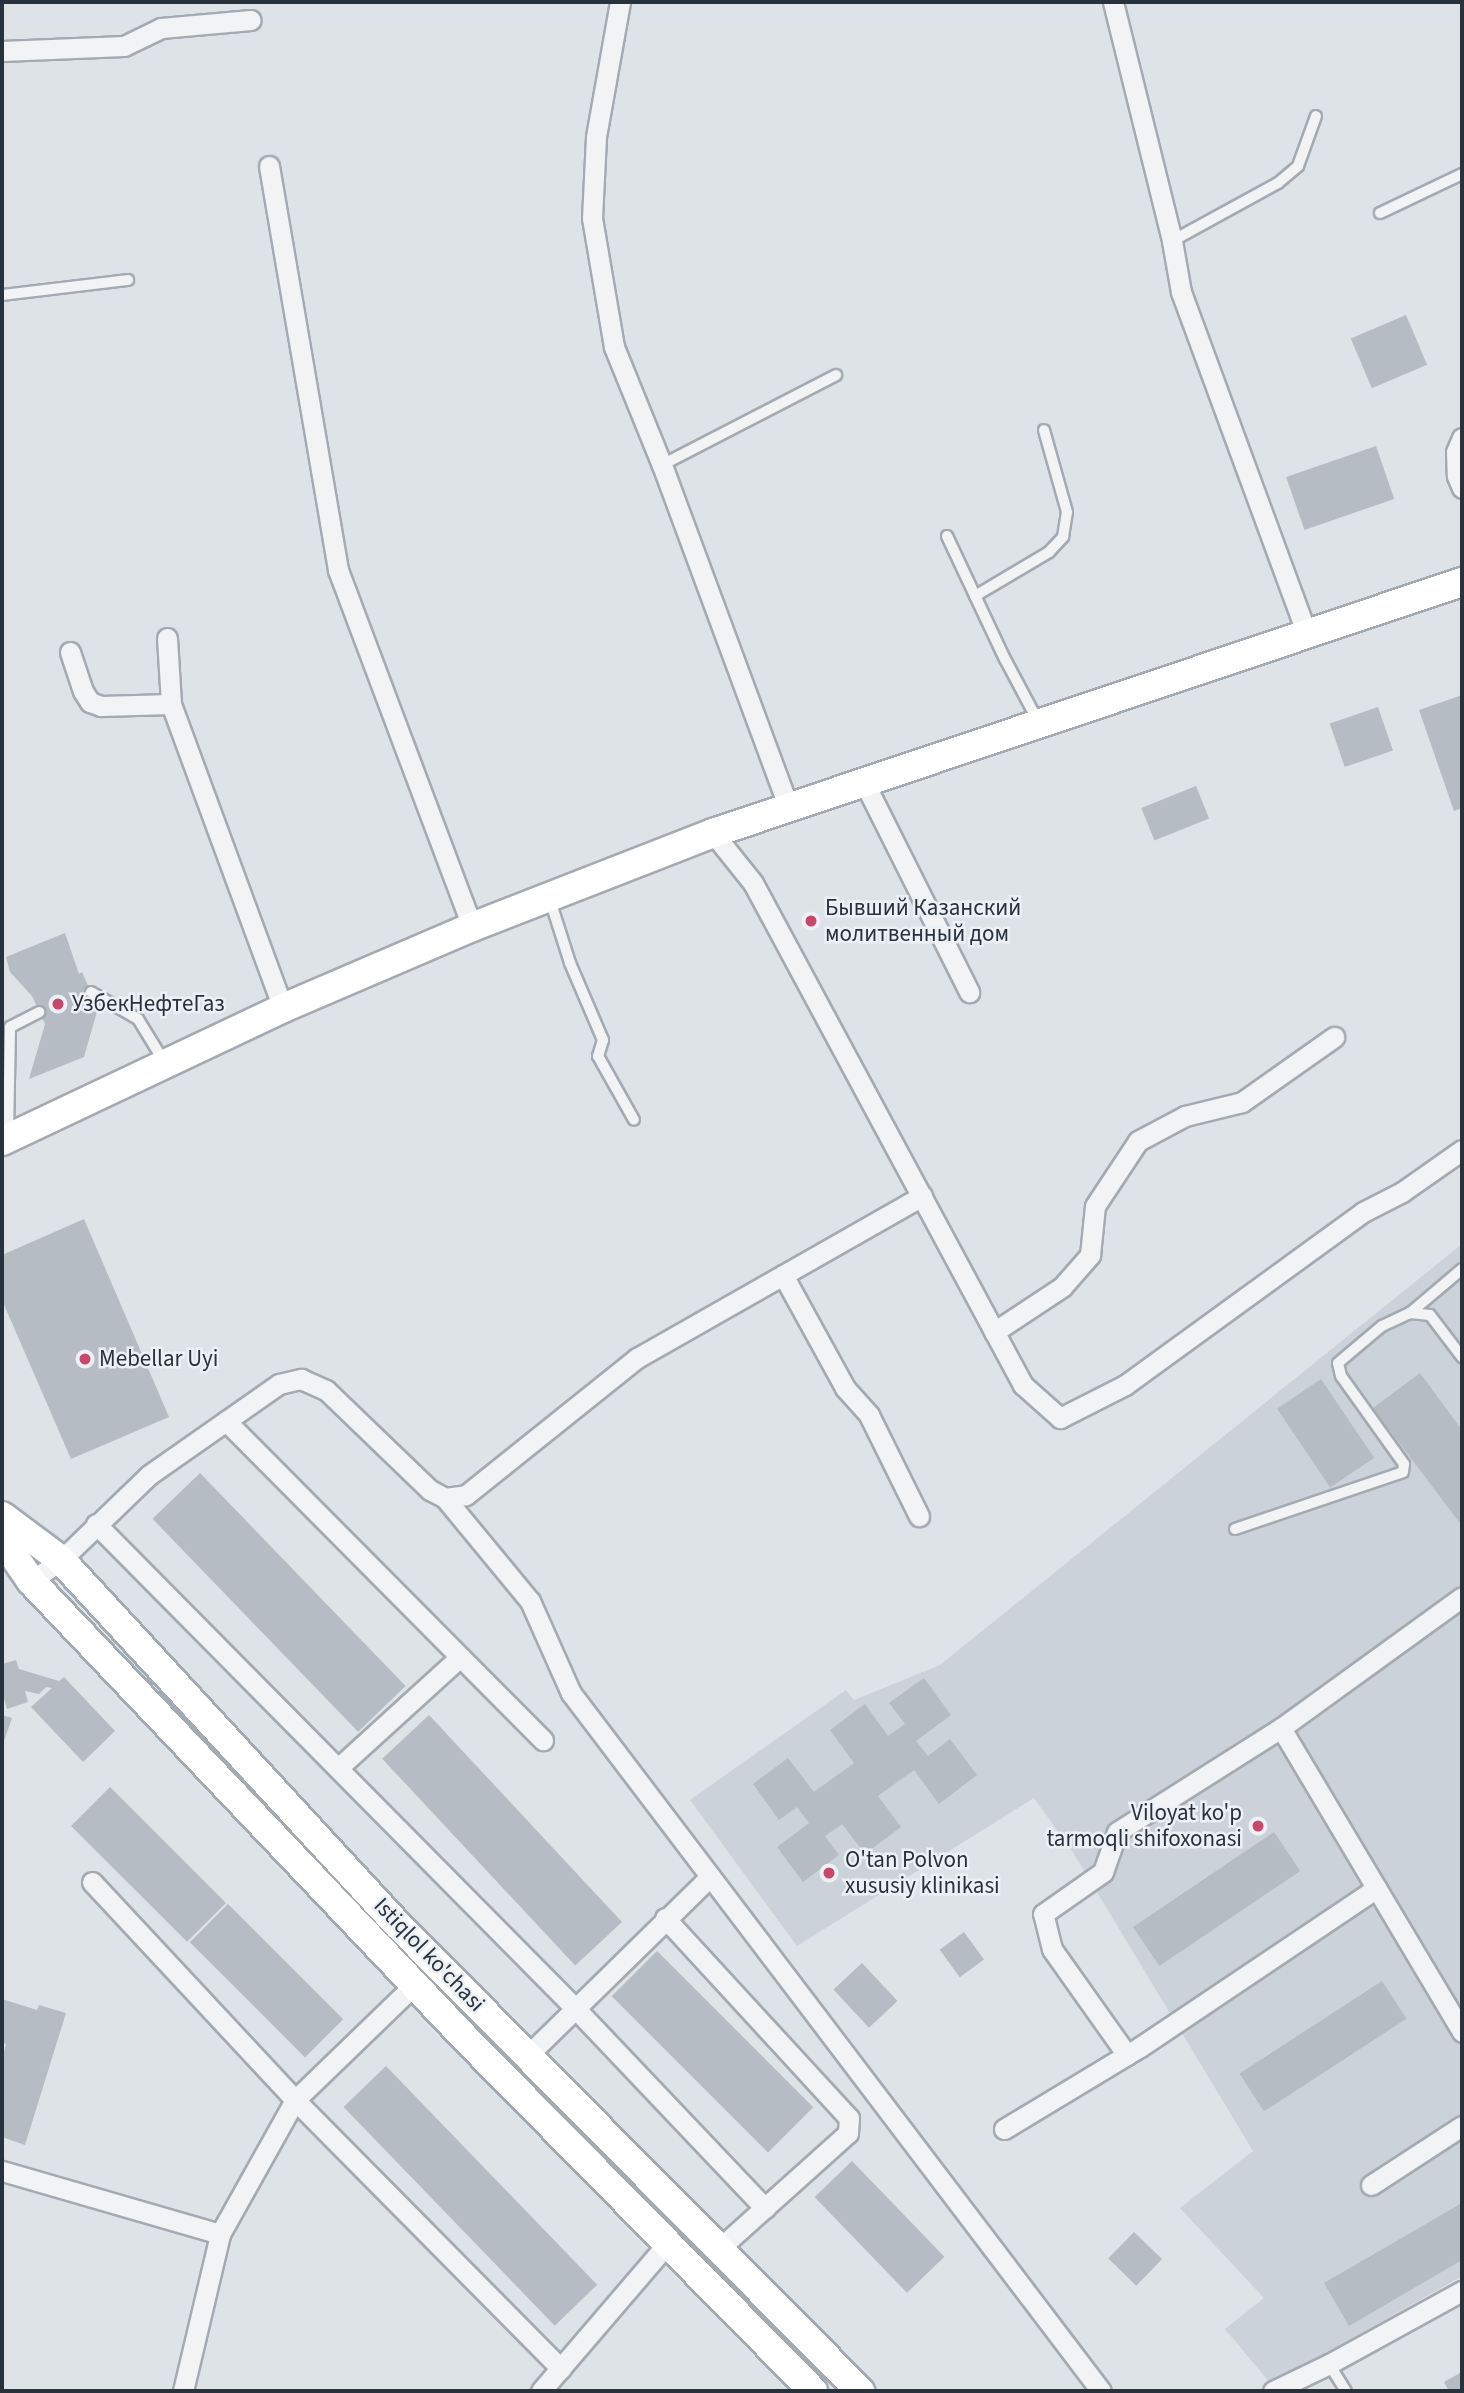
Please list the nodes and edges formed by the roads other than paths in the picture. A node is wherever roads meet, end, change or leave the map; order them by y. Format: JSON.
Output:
{"nodes":[{"id":1,"x":620,"y":2,"type":"edge"},
{"id":2,"x":1112,"y":2,"type":"edge"},
{"id":3,"x":251,"y":20,"type":"dead end"},
{"id":4,"x":2,"y":51,"type":"edge"},
{"id":5,"x":1316,"y":116,"type":"dead end"},
{"id":6,"x":269,"y":166,"type":"dead end"},
{"id":7,"x":1462,"y":174,"type":"edge"},
{"id":8,"x":1380,"y":213,"type":"dead end"},
{"id":9,"x":1172,"y":241,"type":"junction"},
{"id":10,"x":128,"y":280,"type":"dead end"},
{"id":11,"x":2,"y":295,"type":"edge"},
{"id":12,"x":836,"y":374,"type":"dead end"},
{"id":13,"x":1044,"y":429,"type":"dead end"},
{"id":14,"x":1462,"y":438,"type":"edge"},
{"id":15,"x":662,"y":465,"type":"junction"},
{"id":16,"x":1462,"y":488,"type":"edge"},
{"id":17,"x":947,"y":536,"type":"dead end"},
{"id":18,"x":1462,"y":582,"type":"edge"},
{"id":19,"x":975,"y":596,"type":"junction"},
{"id":20,"x":1307,"y":634,"type":"junction"},
{"id":21,"x":167,"y":638,"type":"dead end"},
{"id":22,"x":70,"y":652,"type":"dead end"},
{"id":23,"x":171,"y":704,"type":"junction"},
{"id":24,"x":1040,"y":725,"type":"junction"},
{"id":25,"x":865,"y":784,"type":"junction"},
{"id":26,"x":789,"y":809,"type":"junction"},
{"id":27,"x":713,"y":834,"type":"junction"},
{"id":28,"x":549,"y":897,"type":"junction"},
{"id":29,"x":472,"y":927,"type":"junction"},
{"id":30,"x":91,"y":992,"type":"dead end"},
{"id":31,"x":969,"y":992,"type":"dead end"},
{"id":32,"x":283,"y":1007,"type":"junction"},
{"id":33,"x":39,"y":1012,"type":"dead end"},
{"id":34,"x":1334,"y":1037,"type":"dead end"},
{"id":35,"x":165,"y":1064,"type":"junction"},
{"id":36,"x":634,"y":1120,"type":"dead end"},
{"id":37,"x":5,"y":1139,"type":"edge"},
{"id":38,"x":1462,"y":1150,"type":"edge"},
{"id":39,"x":922,"y":1196,"type":"junction"},
{"id":40,"x":1462,"y":1269,"type":"edge"},
{"id":41,"x":783,"y":1275,"type":"junction"},
{"id":42,"x":1410,"y":1313,"type":"junction"},
{"id":43,"x":994,"y":1332,"type":"junction"},
{"id":44,"x":1462,"y":1357,"type":"edge"},
{"id":45,"x":226,"y":1421,"type":"junction"},
{"id":46,"x":445,"y":1498,"type":"junction"},
{"id":47,"x":2,"y":1516,"type":"edge"},
{"id":48,"x":919,"y":1516,"type":"dead end"},
{"id":49,"x":96,"y":1524,"type":"junction"},
{"id":50,"x":1235,"y":1529,"type":"dead end"},
{"id":51,"x":2,"y":1539,"type":"edge"},
{"id":52,"x":61,"y":1560,"type":"junction"},
{"id":53,"x":31,"y":1581,"type":"junction"},
{"id":54,"x":1462,"y":1597,"type":"edge"},
{"id":55,"x":460,"y":1657,"type":"junction"},
{"id":56,"x":1281,"y":1728,"type":"junction"},
{"id":57,"x":543,"y":1740,"type":"dead end"},
{"id":58,"x":338,"y":1768,"type":"junction"},
{"id":59,"x":710,"y":1877,"type":"junction"},
{"id":60,"x":92,"y":1882,"type":"dead end"},
{"id":61,"x":1377,"y":1888,"type":"junction"},
{"id":62,"x":665,"y":1918,"type":"junction"},
{"id":63,"x":415,"y":1984,"type":"junction"},
{"id":64,"x":575,"y":2008,"type":"junction"},
{"id":65,"x":1462,"y":2032,"type":"edge"},
{"id":66,"x":528,"y":2055,"type":"junction"},
{"id":67,"x":1127,"y":2055,"type":"junction"},
{"id":68,"x":295,"y":2100,"type":"junction"},
{"id":69,"x":1462,"y":2126,"type":"edge"},
{"id":70,"x":1004,"y":2129,"type":"dead end"},
{"id":71,"x":2,"y":2171,"type":"edge"},
{"id":72,"x":1371,"y":2185,"type":"dead end"},
{"id":73,"x":765,"y":2208,"type":"junction"},
{"id":74,"x":220,"y":2234,"type":"junction"},
{"id":75,"x":668,"y":2243,"type":"junction"},
{"id":76,"x":720,"y":2248,"type":"junction"},
{"id":77,"x":1462,"y":2291,"type":"edge"},
{"id":78,"x":1329,"y":2364,"type":"junction"},
{"id":79,"x":561,"y":2369,"type":"junction"},
{"id":80,"x":183,"y":2391,"type":"edge"},
{"id":81,"x":541,"y":2391,"type":"edge"},
{"id":82,"x":813,"y":2391,"type":"edge"},
{"id":83,"x":860,"y":2391,"type":"edge"},
{"id":84,"x":1101,"y":2391,"type":"edge"},
{"id":85,"x":1273,"y":2391,"type":"edge"},
{"id":86,"x":1346,"y":2391,"type":"edge"}],
"edges":[{"from":1,"to":15,"type":"street"},
{"from":2,"to":9,"type":"street"},
{"from":3,"to":4,"type":"street"},
{"from":5,"to":9,"type":"lane"},
{"from":6,"to":29,"type":"street"},
{"from":7,"to":8,"type":"lane"},
{"from":9,"to":20,"type":"street"},
{"from":10,"to":11,"type":"lane"},
{"from":12,"to":15,"type":"lane"},
{"from":13,"to":19,"type":"lane"},
{"from":14,"to":16,"type":"street"},
{"from":15,"to":26,"type":"street"},
{"from":17,"to":19,"type":"lane"},
{"from":18,"to":20,"type":"main road"},
{"from":19,"to":24,"type":"lane"},
{"from":20,"to":24,"type":"main road"},
{"from":21,"to":23,"type":"street"},
{"from":22,"to":23,"type":"street"},
{"from":23,"to":32,"type":"street"},
{"from":24,"to":25,"type":"main road"},
{"from":25,"to":26,"type":"main road"},
{"from":25,"to":31,"type":"street"},
{"from":26,"to":27,"type":"main road"},
{"from":27,"to":28,"type":"main road"},
{"from":27,"to":39,"type":"street"},
{"from":28,"to":29,"type":"main road"},
{"from":28,"to":36,"type":"lane"},
{"from":29,"to":32,"type":"main road"},
{"from":30,"to":35,"type":"lane"},
{"from":32,"to":35,"type":"main road"},
{"from":33,"to":37,"type":"lane"},
{"from":34,"to":43,"type":"street"},
{"from":35,"to":37,"type":"main road"},
{"from":38,"to":43,"type":"street"},
{"from":39,"to":41,"type":"street"},
{"from":39,"to":43,"type":"street"},
{"from":40,"to":42,"type":"lane"},
{"from":41,"to":46,"type":"street"},
{"from":41,"to":48,"type":"street"},
{"from":42,"to":44,"type":"lane"},
{"from":42,"to":50,"type":"lane"},
{"from":45,"to":46,"type":"street"},
{"from":45,"to":49,"type":"street"},
{"from":45,"to":55,"type":"street"},
{"from":46,"to":59,"type":"street"},
{"from":47,"to":52,"type":"main road","name":"Istiqlol ko'chasi"},
{"from":49,"to":52,"type":"street"},
{"from":49,"to":58,"type":"street"},
{"from":51,"to":53,"type":"main road","name":"Istiqlol ko'chasi"},
{"from":52,"to":53,"type":"street"},
{"from":52,"to":66,"type":"main road","name":"Istiqlol ko'chasi"},
{"from":53,"to":63,"type":"main road","name":"Istiqlol ko'chasi"},
{"from":54,"to":56,"type":"street"},
{"from":55,"to":57,"type":"street"},
{"from":55,"to":58,"type":"street"},
{"from":56,"to":61,"type":"street"},
{"from":56,"to":67,"type":"street"},
{"from":58,"to":64,"type":"street"},
{"from":59,"to":62,"type":"street"},
{"from":59,"to":84,"type":"street"},
{"from":60,"to":68,"type":"street"},
{"from":61,"to":65,"type":"street"},
{"from":61,"to":67,"type":"street"},
{"from":62,"to":64,"type":"street"},
{"from":62,"to":73,"type":"street"},
{"from":63,"to":68,"type":"street"},
{"from":63,"to":75,"type":"main road","name":"Istiqlol ko'chasi"},
{"from":64,"to":66,"type":"street"},
{"from":64,"to":73,"type":"street"},
{"from":66,"to":76,"type":"main road","name":"Istiqlol ko'chasi"},
{"from":67,"to":70,"type":"street"},
{"from":68,"to":74,"type":"street"},
{"from":68,"to":79,"type":"street"},
{"from":69,"to":72,"type":"street"},
{"from":71,"to":74,"type":"street"},
{"from":73,"to":76,"type":"street"},
{"from":74,"to":80,"type":"street"},
{"from":75,"to":79,"type":"street"},
{"from":75,"to":82,"type":"main road","name":"Istiqlol ko'chasi"},
{"from":76,"to":83,"type":"main road","name":"Istiqlol ko'chasi"},
{"from":77,"to":78,"type":"street"},
{"from":78,"to":85,"type":"street"},
{"from":78,"to":86,"type":"lane"},
{"from":79,"to":81,"type":"street"}]}
